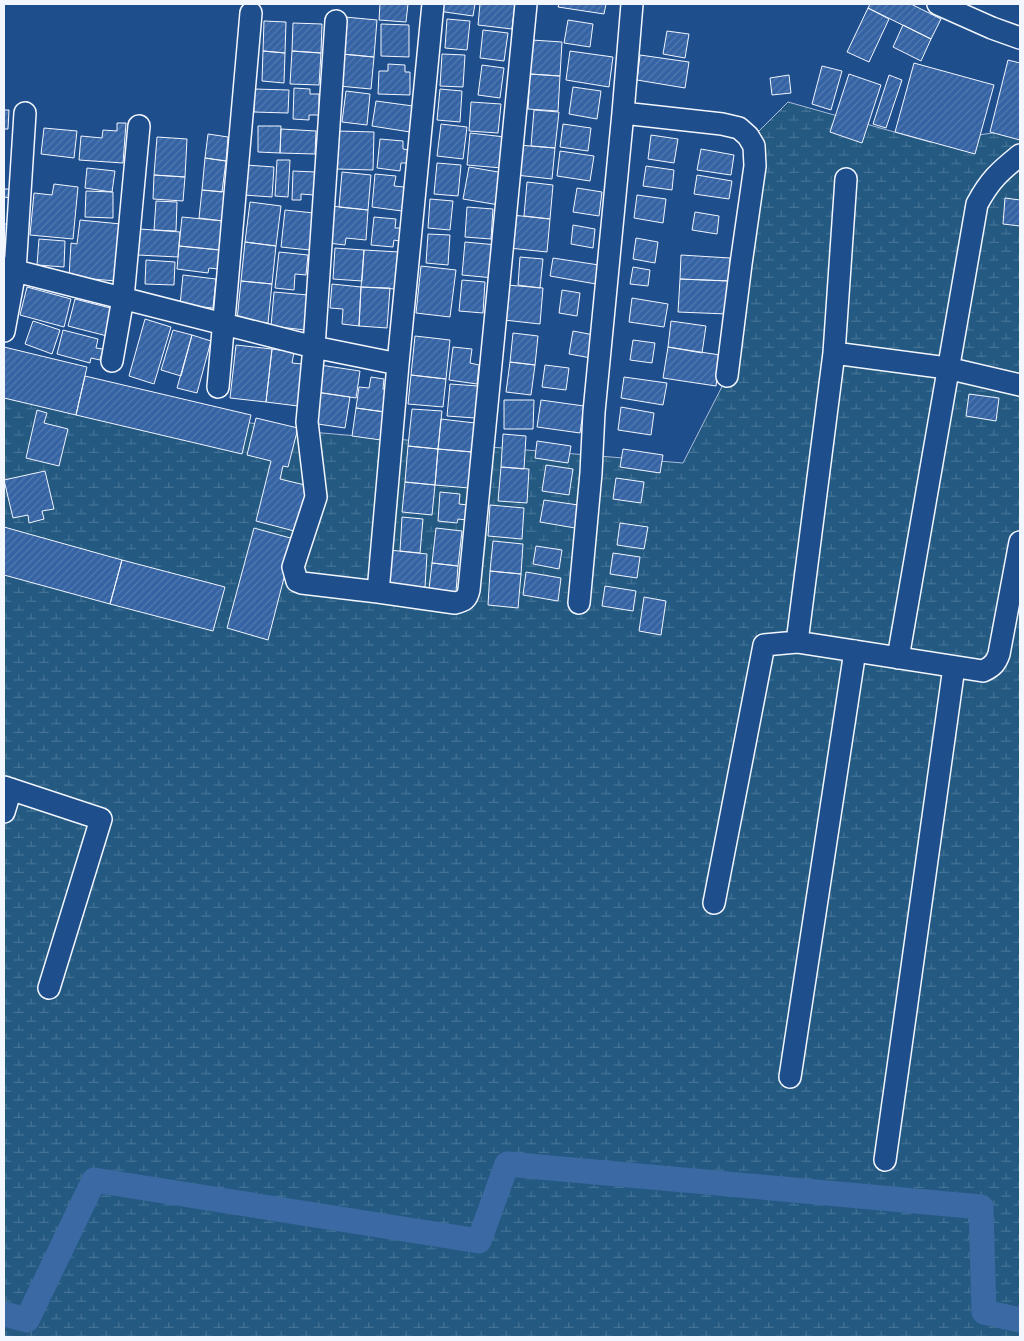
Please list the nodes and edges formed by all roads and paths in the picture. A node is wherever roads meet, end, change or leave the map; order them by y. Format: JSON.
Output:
{"nodes":[{"id":1,"x":433,"y":4,"type":"edge"},
{"id":2,"x":526,"y":4,"type":"edge"},
{"id":3,"x":632,"y":4,"type":"edge"},
{"id":4,"x":938,"y":4,"type":"edge"},
{"id":5,"x":251,"y":13,"type":"dead end"},
{"id":6,"x":336,"y":21,"type":"dead end"},
{"id":7,"x":1020,"y":38,"type":"edge"},
{"id":8,"x":25,"y":113,"type":"dead end"},
{"id":9,"x":623,"y":113,"type":"junction"},
{"id":10,"x":139,"y":126,"type":"dead end"},
{"id":11,"x":1020,"y":155,"type":"edge"},
{"id":12,"x":846,"y":179,"type":"dead end"},
{"id":13,"x":9,"y":269,"type":"edge"},
{"id":14,"x":123,"y":298,"type":"junction"},
{"id":15,"x":224,"y":324,"type":"junction"},
{"id":16,"x":4,"y":331,"type":"edge"},
{"id":17,"x":314,"y":347,"type":"junction"},
{"id":18,"x":834,"y":352,"type":"junction"},
{"id":19,"x":112,"y":361,"type":"dead end"},
{"id":20,"x":398,"y":364,"type":"junction"},
{"id":21,"x":947,"y":368,"type":"junction"},
{"id":22,"x":727,"y":376,"type":"dead end"},
{"id":23,"x":1020,"y":385,"type":"edge"},
{"id":24,"x":218,"y":387,"type":"dead end"},
{"id":25,"x":1020,"y":542,"type":"edge"},
{"id":26,"x":378,"y":592,"type":"junction"},
{"id":27,"x":579,"y":604,"type":"dead end"},
{"id":28,"x":797,"y":642,"type":"junction"},
{"id":29,"x":855,"y":651,"type":"junction"},
{"id":30,"x":898,"y":658,"type":"junction"},
{"id":31,"x":954,"y":667,"type":"junction"},
{"id":32,"x":7,"y":788,"type":"edge"},
{"id":33,"x":4,"y":812,"type":"edge"},
{"id":34,"x":714,"y":903,"type":"dead end"},
{"id":35,"x":49,"y":988,"type":"dead end"},
{"id":36,"x":790,"y":1077,"type":"dead end"},
{"id":37,"x":885,"y":1160,"type":"dead end"}],
"edges":[{"from":1,"to":20,"type":"street"},
{"from":2,"to":26,"type":"street"},
{"from":3,"to":9,"type":"street"},
{"from":4,"to":7,"type":"street"},
{"from":5,"to":15,"type":"street"},
{"from":6,"to":17,"type":"street"},
{"from":8,"to":13,"type":"street"},
{"from":9,"to":22,"type":"street"},
{"from":9,"to":27,"type":"street"},
{"from":10,"to":14,"type":"street"},
{"from":11,"to":21,"type":"street"},
{"from":12,"to":18,"type":"street"},
{"from":13,"to":14,"type":"street"},
{"from":13,"to":16,"type":"street"},
{"from":14,"to":15,"type":"street"},
{"from":14,"to":19,"type":"street"},
{"from":15,"to":17,"type":"street"},
{"from":15,"to":24,"type":"street"},
{"from":17,"to":20,"type":"street"},
{"from":17,"to":26,"type":"street"},
{"from":18,"to":21,"type":"street"},
{"from":18,"to":28,"type":"street"},
{"from":20,"to":26,"type":"street"},
{"from":21,"to":23,"type":"street"},
{"from":21,"to":30,"type":"street"},
{"from":25,"to":31,"type":"street"},
{"from":28,"to":29,"type":"street"},
{"from":28,"to":34,"type":"street"},
{"from":29,"to":30,"type":"street"},
{"from":29,"to":36,"type":"street"},
{"from":30,"to":31,"type":"street"},
{"from":31,"to":37,"type":"street"},
{"from":32,"to":33,"type":"street"},
{"from":32,"to":35,"type":"street"}]}
